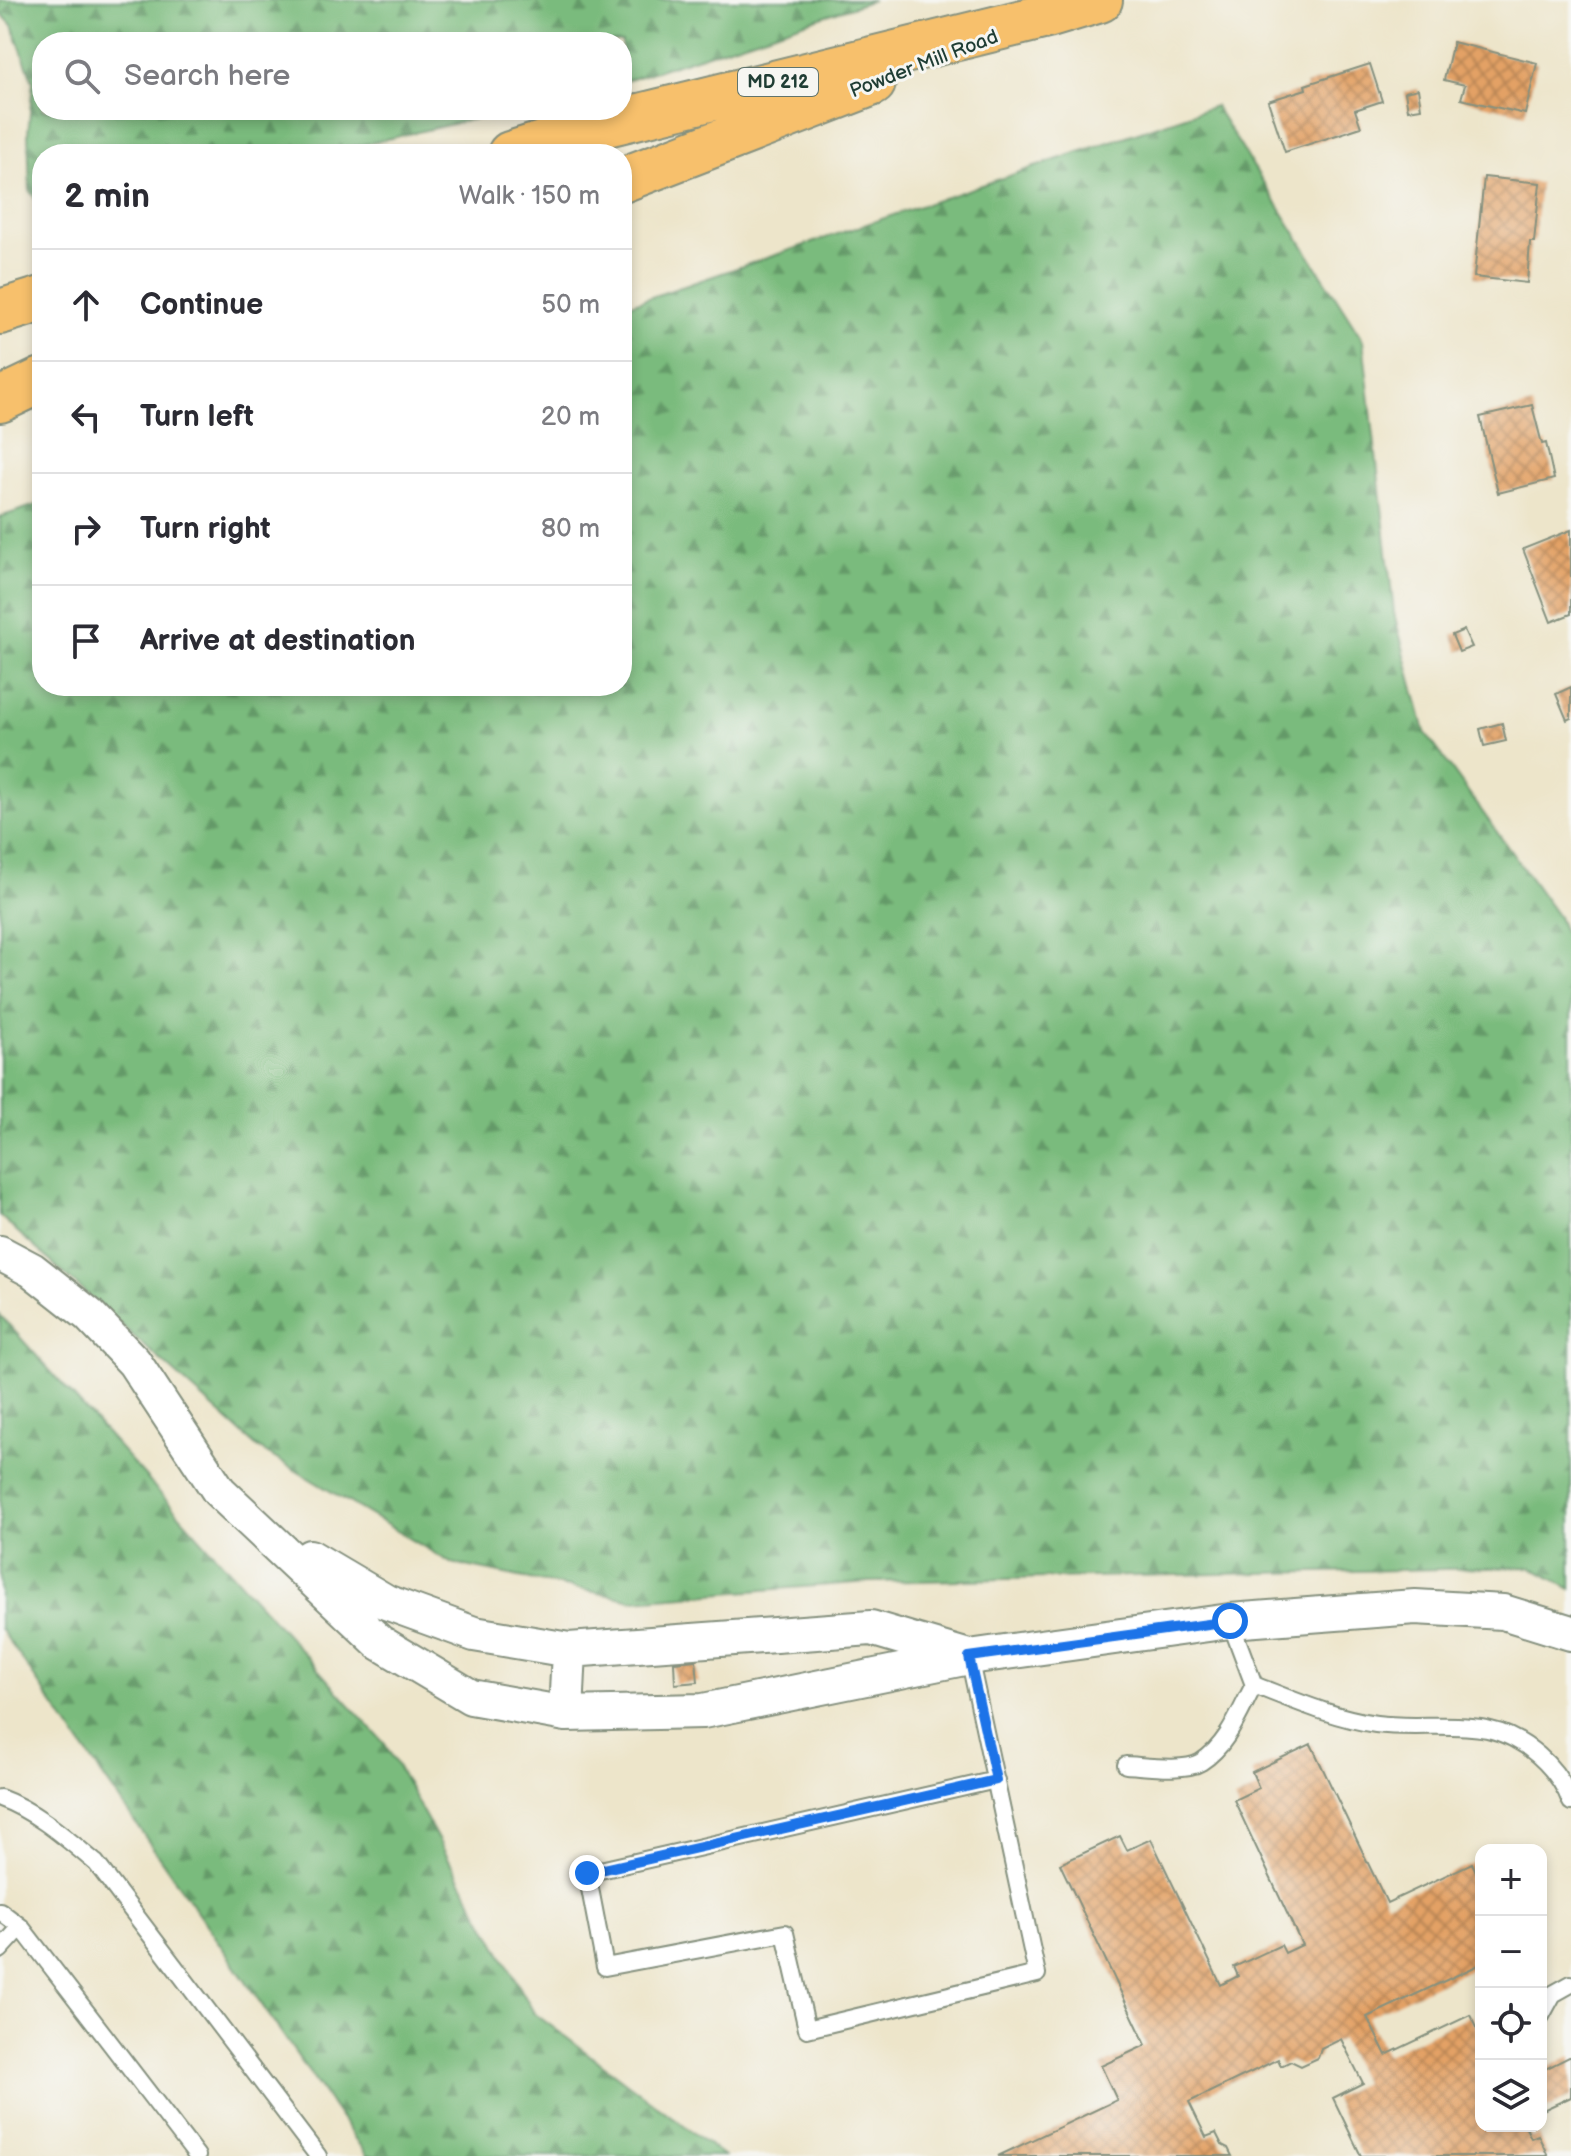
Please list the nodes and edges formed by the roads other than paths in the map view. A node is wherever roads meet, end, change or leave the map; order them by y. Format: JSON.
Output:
{"nodes":[{"id":1,"x":1100,"y":0,"type":"edge"},
{"id":2,"x":1047,"y":16,"type":"junction"},
{"id":3,"x":632,"y":118,"type":"edge"},
{"id":4,"x":623,"y":120,"type":"edge"},
{"id":5,"x":542,"y":144,"type":"edge"},
{"id":6,"x":632,"y":176,"type":"edge"},
{"id":7,"x":32,"y":300,"type":"edge"},
{"id":8,"x":32,"y":301,"type":"edge"},
{"id":9,"x":0,"y":305,"type":"edge"},
{"id":10,"x":0,"y":312,"type":"edge"},
{"id":11,"x":32,"y":375,"type":"edge"},
{"id":12,"x":0,"y":385,"type":"edge"},
{"id":13,"x":32,"y":385,"type":"edge"},
{"id":14,"x":0,"y":400,"type":"edge"},
{"id":15,"x":0,"y":1253,"type":"edge"},
{"id":16,"x":260,"y":1528,"type":"junction"},
{"id":17,"x":1230,"y":1621,"type":"junction"},
{"id":18,"x":1571,"y":1633,"type":"edge"},
{"id":19,"x":569,"y":1650,"type":"junction"},
{"id":20,"x":969,"y":1657,"type":"junction"},
{"id":21,"x":1254,"y":1685,"type":"junction"},
{"id":22,"x":567,"y":1705,"type":"junction"},
{"id":23,"x":1126,"y":1765,"type":"dead end"},
{"id":24,"x":996,"y":1780,"type":"junction"},
{"id":25,"x":0,"y":1798,"type":"edge"},
{"id":26,"x":1571,"y":1802,"type":"edge"},
{"id":27,"x":0,"y":1911,"type":"edge"},
{"id":28,"x":21,"y":1927,"type":"junction"},
{"id":29,"x":0,"y":1950,"type":"edge"},
{"id":30,"x":1571,"y":1984,"type":"edge"},
{"id":31,"x":1547,"y":2005,"type":"edge"},
{"id":32,"x":197,"y":2156,"type":"edge"},
{"id":33,"x":318,"y":2156,"type":"edge"}],
"edges":[{"from":1,"to":2,"type":"main road","name":"Powder Mill Road","number":"MD 212"},
{"from":2,"to":3,"type":"main road","name":"Powder Mill Road","number":"MD 212"},
{"from":2,"to":6,"type":"main road","name":"Powder Mill Road","number":"MD 212"},
{"from":4,"to":5,"type":"main road","name":"Powder Mill Road","number":"MD 212"},
{"from":7,"to":9,"type":"main road"},
{"from":8,"to":10,"type":"main road"},
{"from":11,"to":12,"type":"main road"},
{"from":13,"to":14,"type":"main road"},
{"from":15,"to":16,"type":"street"},
{"from":16,"to":19,"type":"street"},
{"from":16,"to":22,"type":"street"},
{"from":17,"to":18,"type":"street"},
{"from":17,"to":20,"type":"street"},
{"from":17,"to":21,"type":"lane"},
{"from":19,"to":20,"type":"street"},
{"from":19,"to":22,"type":"street"},
{"from":20,"to":22,"type":"street"},
{"from":20,"to":24,"type":"lane"},
{"from":21,"to":23,"type":"lane"},
{"from":21,"to":26,"type":"lane"},
{"from":24,"to":24,"type":"lane"},
{"from":25,"to":33,"type":"lane"},
{"from":27,"to":28,"type":"lane"},
{"from":28,"to":29,"type":"lane"},
{"from":28,"to":32,"type":"lane"},
{"from":30,"to":31,"type":"lane"}]}
